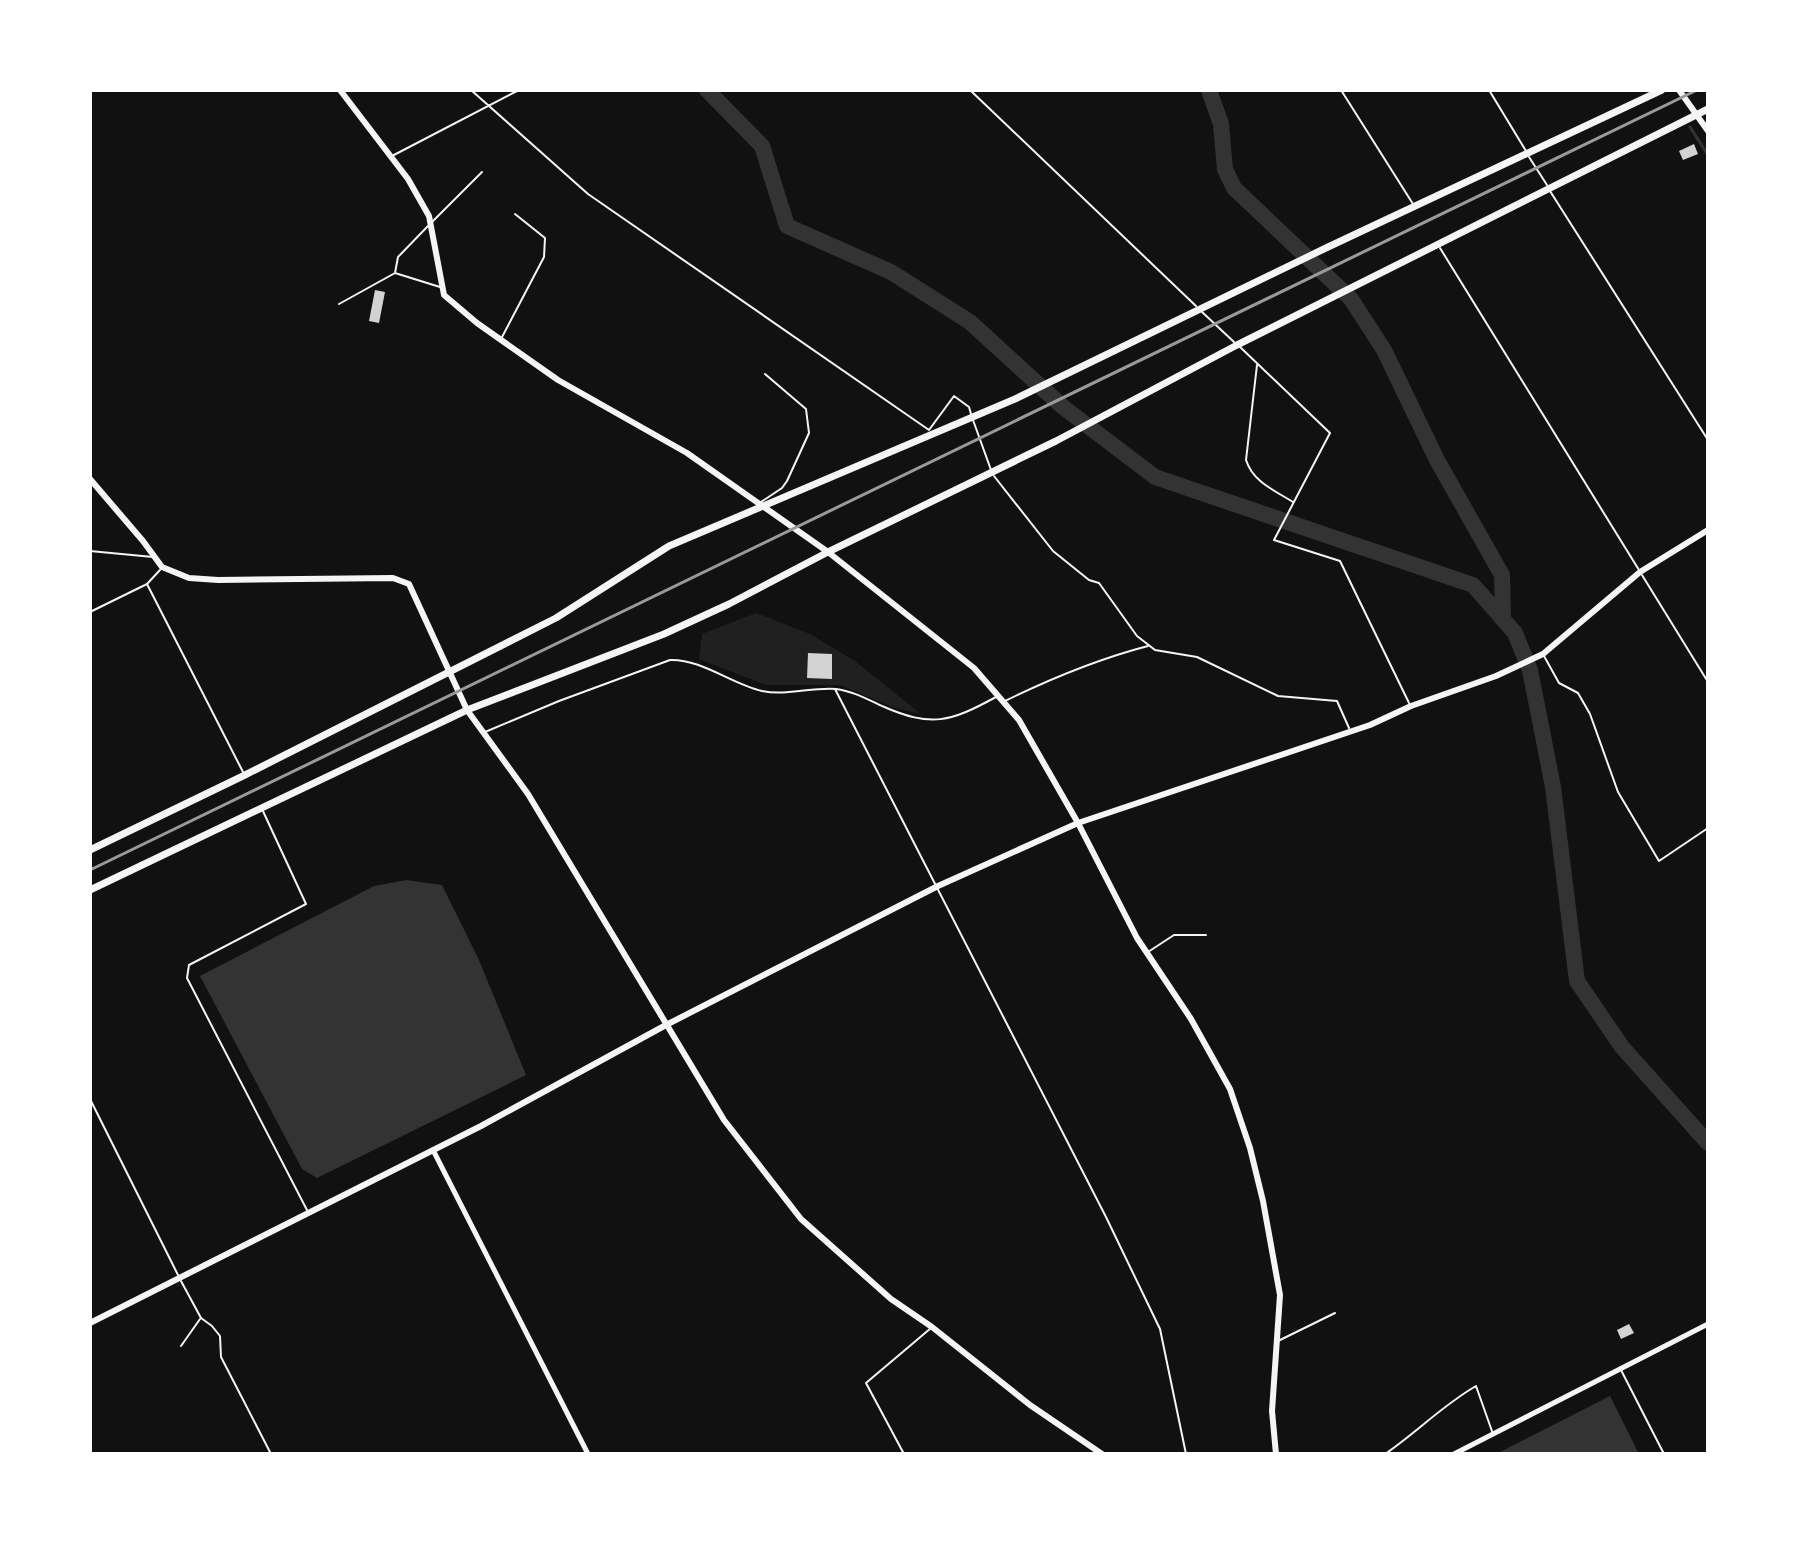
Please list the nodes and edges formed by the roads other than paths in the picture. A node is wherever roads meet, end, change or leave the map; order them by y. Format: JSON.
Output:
{"nodes":[{"id":1,"x":340,"y":90,"type":"edge"},
{"id":2,"x":471,"y":90,"type":"edge"},
{"id":3,"x":519,"y":90,"type":"edge"},
{"id":4,"x":970,"y":90,"type":"edge"},
{"id":5,"x":1341,"y":90,"type":"edge"},
{"id":6,"x":1489,"y":90,"type":"edge"},
{"id":7,"x":1662,"y":90,"type":"edge"},
{"id":8,"x":1679,"y":90,"type":"edge"},
{"id":9,"x":487,"y":106,"type":"junction"},
{"id":10,"x":1708,"y":109,"type":"edge"},
{"id":11,"x":1698,"y":114,"type":"junction"},
{"id":12,"x":1708,"y":131,"type":"edge"},
{"id":13,"x":1528,"y":154,"type":"junction"},
{"id":14,"x":391,"y":157,"type":"junction"},
{"id":15,"x":482,"y":172,"type":"dead end"},
{"id":16,"x":1549,"y":188,"type":"junction"},
{"id":17,"x":1415,"y":207,"type":"junction"},
{"id":18,"x":515,"y":214,"type":"dead end"},
{"id":19,"x":431,"y":223,"type":"junction"},
{"id":20,"x":1438,"y":244,"type":"junction"},
{"id":21,"x":395,"y":273,"type":"junction"},
{"id":22,"x":442,"y":287,"type":"junction"},
{"id":23,"x":339,"y":304,"type":"dead end"},
{"id":24,"x":1199,"y":309,"type":"junction"},
{"id":25,"x":501,"y":339,"type":"junction"},
{"id":26,"x":1237,"y":345,"type":"junction"},
{"id":27,"x":1257,"y":364,"type":"junction"},
{"id":28,"x":765,"y":374,"type":"dead end"},
{"id":29,"x":972,"y":417,"type":"junction"},
{"id":30,"x":1708,"y":440,"type":"edge"},
{"id":31,"x":992,"y":473,"type":"junction"},
{"id":32,"x":90,"y":479,"type":"edge"},
{"id":33,"x":1294,"y":502,"type":"junction"},
{"id":34,"x":762,"y":504,"type":"junction"},
{"id":35,"x":1708,"y":530,"type":"edge"},
{"id":36,"x":90,"y":551,"type":"edge"},
{"id":37,"x":828,"y":552,"type":"junction"},
{"id":38,"x":155,"y":557,"type":"junction"},
{"id":39,"x":162,"y":567,"type":"junction"},
{"id":40,"x":1640,"y":572,"type":"junction"},
{"id":41,"x":147,"y":584,"type":"junction"},
{"id":42,"x":90,"y":612,"type":"edge"},
{"id":43,"x":1149,"y":645,"type":"junction"},
{"id":44,"x":1543,"y":654,"type":"junction"},
{"id":45,"x":449,"y":673,"type":"junction"},
{"id":46,"x":1708,"y":682,"type":"edge"},
{"id":47,"x":835,"y":689,"type":"junction"},
{"id":48,"x":1000,"y":699,"type":"junction"},
{"id":49,"x":1411,"y":706,"type":"junction"},
{"id":50,"x":467,"y":710,"type":"junction"},
{"id":51,"x":1350,"y":732,"type":"junction"},
{"id":52,"x":482,"y":733,"type":"junction"},
{"id":53,"x":245,"y":775,"type":"junction"},
{"id":54,"x":262,"y":808,"type":"junction"},
{"id":55,"x":1078,"y":823,"type":"junction"},
{"id":56,"x":1708,"y":828,"type":"edge"},
{"id":57,"x":90,"y":850,"type":"edge"},
{"id":58,"x":938,"y":886,"type":"junction"},
{"id":59,"x":90,"y":890,"type":"edge"},
{"id":60,"x":1206,"y":935,"type":"dead end"},
{"id":61,"x":1147,"y":952,"type":"junction"},
{"id":62,"x":666,"y":1025,"type":"junction"},
{"id":63,"x":90,"y":1099,"type":"edge"},
{"id":64,"x":433,"y":1150,"type":"junction"},
{"id":65,"x":308,"y":1212,"type":"junction"},
{"id":66,"x":179,"y":1277,"type":"junction"},
{"id":67,"x":1335,"y":1313,"type":"dead end"},
{"id":68,"x":201,"y":1318,"type":"junction"},
{"id":69,"x":90,"y":1323,"type":"edge"},
{"id":70,"x":1708,"y":1324,"type":"edge"},
{"id":71,"x":932,"y":1327,"type":"junction"},
{"id":72,"x":1277,"y":1341,"type":"junction"},
{"id":73,"x":181,"y":1346,"type":"dead end"},
{"id":74,"x":1621,"y":1370,"type":"junction"},
{"id":75,"x":1493,"y":1435,"type":"junction"},
{"id":76,"x":271,"y":1454,"type":"edge"},
{"id":77,"x":588,"y":1454,"type":"edge"},
{"id":78,"x":904,"y":1454,"type":"edge"},
{"id":79,"x":1102,"y":1454,"type":"edge"},
{"id":80,"x":1186,"y":1454,"type":"edge"},
{"id":81,"x":1276,"y":1454,"type":"edge"},
{"id":82,"x":1385,"y":1454,"type":"edge"},
{"id":83,"x":1454,"y":1454,"type":"edge"},
{"id":84,"x":1664,"y":1454,"type":"edge"}],
"edges":[{"from":1,"to":14,"type":"street"},
{"from":2,"to":9,"type":"lane"},
{"from":3,"to":9,"type":"lane"},
{"from":4,"to":24,"type":"lane"},
{"from":5,"to":17,"type":"lane"},
{"from":6,"to":13,"type":"lane"},
{"from":7,"to":13,"type":"main road"},
{"from":8,"to":11,"type":"street"},
{"from":9,"to":14,"type":"lane"},
{"from":9,"to":29,"type":"lane"},
{"from":10,"to":11,"type":"main road"},
{"from":11,"to":12,"type":"street"},
{"from":11,"to":16,"type":"main road"},
{"from":13,"to":16,"type":"lane"},
{"from":13,"to":17,"type":"main road"},
{"from":14,"to":19,"type":"street"},
{"from":15,"to":19,"type":"lane"},
{"from":16,"to":20,"type":"main road"},
{"from":16,"to":30,"type":"lane"},
{"from":17,"to":24,"type":"main road"},
{"from":18,"to":25,"type":"lane"},
{"from":19,"to":21,"type":"lane"},
{"from":19,"to":22,"type":"street"},
{"from":20,"to":26,"type":"main road"},
{"from":20,"to":40,"type":"lane"},
{"from":21,"to":22,"type":"lane"},
{"from":21,"to":23,"type":"lane"},
{"from":22,"to":25,"type":"street"},
{"from":24,"to":26,"type":"lane"},
{"from":24,"to":29,"type":"main road"},
{"from":25,"to":34,"type":"street"},
{"from":26,"to":27,"type":"lane"},
{"from":26,"to":31,"type":"main road"},
{"from":27,"to":33,"type":"lane"},
{"from":27,"to":33,"type":"lane"},
{"from":28,"to":34,"type":"lane"},
{"from":29,"to":31,"type":"lane"},
{"from":29,"to":34,"type":"main road"},
{"from":31,"to":37,"type":"main road"},
{"from":31,"to":43,"type":"lane"},
{"from":32,"to":38,"type":"street"},
{"from":33,"to":49,"type":"lane"},
{"from":34,"to":37,"type":"street"},
{"from":34,"to":45,"type":"main road"},
{"from":35,"to":40,"type":"street"},
{"from":36,"to":38,"type":"lane"},
{"from":37,"to":48,"type":"street"},
{"from":37,"to":50,"type":"main road"},
{"from":38,"to":39,"type":"street"},
{"from":39,"to":41,"type":"lane"},
{"from":39,"to":45,"type":"street"},
{"from":40,"to":44,"type":"street"},
{"from":40,"to":46,"type":"lane"},
{"from":41,"to":42,"type":"lane"},
{"from":41,"to":53,"type":"lane"},
{"from":43,"to":48,"type":"lane"},
{"from":43,"to":51,"type":"lane"},
{"from":44,"to":49,"type":"street"},
{"from":44,"to":56,"type":"lane"},
{"from":45,"to":50,"type":"street"},
{"from":45,"to":53,"type":"main road"},
{"from":47,"to":48,"type":"lane"},
{"from":47,"to":52,"type":"lane"},
{"from":47,"to":58,"type":"lane"},
{"from":48,"to":55,"type":"street"},
{"from":49,"to":51,"type":"street"},
{"from":50,"to":52,"type":"street"},
{"from":50,"to":54,"type":"main road"},
{"from":51,"to":55,"type":"street"},
{"from":52,"to":62,"type":"street"},
{"from":53,"to":57,"type":"main road"},
{"from":54,"to":59,"type":"main road"},
{"from":54,"to":65,"type":"lane"},
{"from":55,"to":58,"type":"street"},
{"from":55,"to":61,"type":"street"},
{"from":58,"to":62,"type":"street"},
{"from":58,"to":80,"type":"lane"},
{"from":60,"to":61,"type":"lane"},
{"from":61,"to":72,"type":"street"},
{"from":62,"to":64,"type":"street"},
{"from":62,"to":71,"type":"street"},
{"from":63,"to":66,"type":"lane"},
{"from":64,"to":65,"type":"street"},
{"from":64,"to":77,"type":"street"},
{"from":65,"to":66,"type":"street"},
{"from":66,"to":68,"type":"lane"},
{"from":66,"to":69,"type":"street"},
{"from":67,"to":72,"type":"lane"},
{"from":68,"to":73,"type":"lane"},
{"from":68,"to":76,"type":"lane"},
{"from":70,"to":74,"type":"street"},
{"from":71,"to":78,"type":"lane"},
{"from":71,"to":79,"type":"street"},
{"from":72,"to":81,"type":"street"},
{"from":74,"to":75,"type":"street"},
{"from":74,"to":84,"type":"lane"},
{"from":75,"to":82,"type":"lane"},
{"from":75,"to":83,"type":"street"}]}
